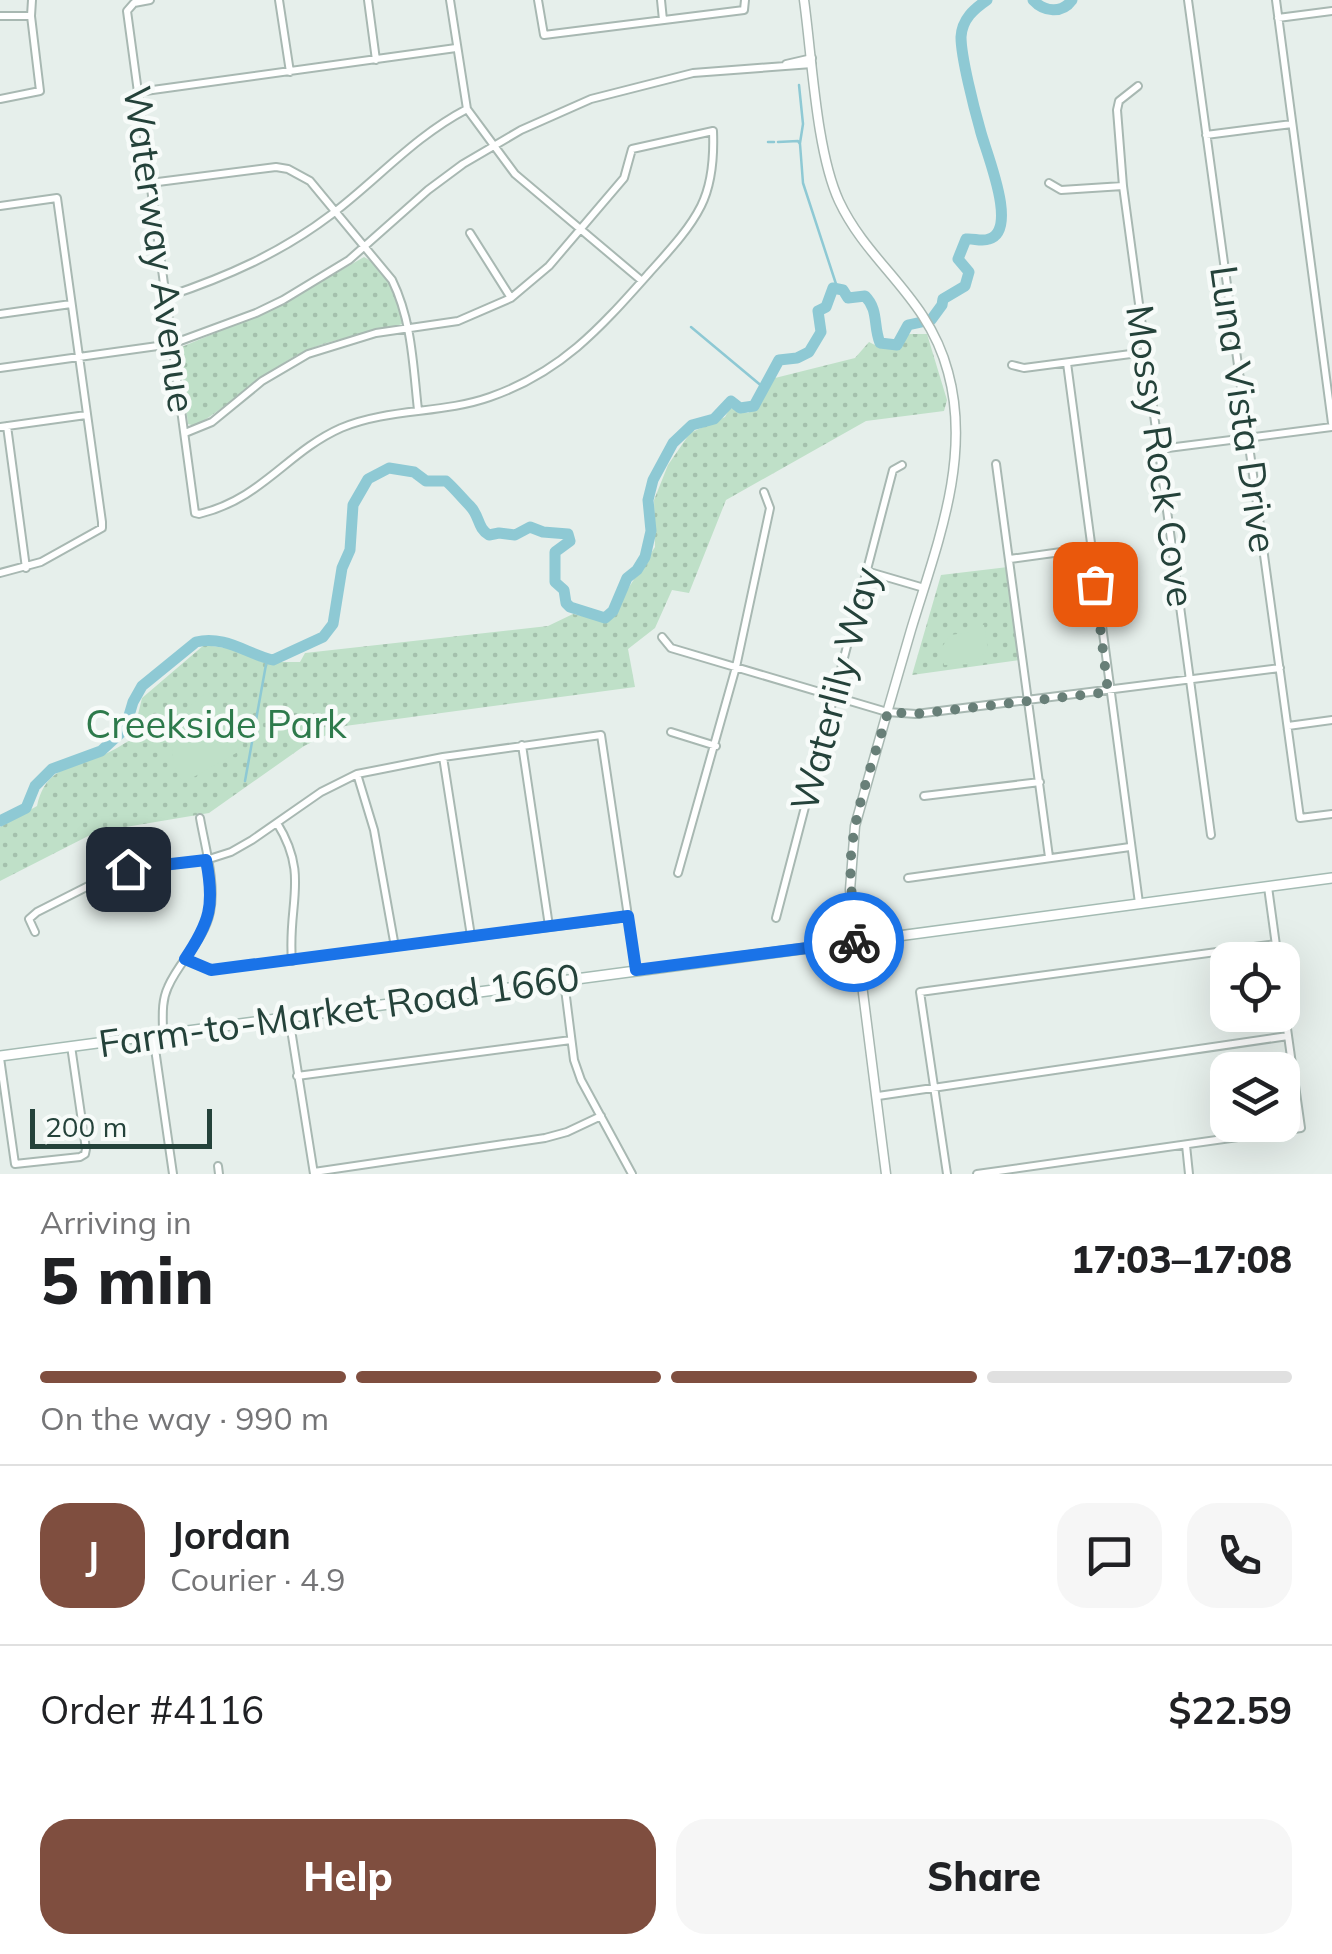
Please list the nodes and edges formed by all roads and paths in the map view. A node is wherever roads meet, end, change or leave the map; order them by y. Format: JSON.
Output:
{"nodes":[{"id":1,"x":32,"y":0,"type":"edge"},
{"id":2,"x":150,"y":0,"type":"edge"},
{"id":3,"x":279,"y":0,"type":"edge"},
{"id":4,"x":368,"y":0,"type":"edge"},
{"id":5,"x":450,"y":0,"type":"edge"},
{"id":6,"x":538,"y":0,"type":"edge"},
{"id":7,"x":661,"y":0,"type":"edge"},
{"id":8,"x":745,"y":0,"type":"edge"},
{"id":9,"x":804,"y":0,"type":"edge"},
{"id":10,"x":1188,"y":0,"type":"edge"},
{"id":11,"x":1276,"y":0,"type":"edge"},
{"id":12,"x":1332,"y":11,"type":"edge"},
{"id":13,"x":0,"y":16,"type":"edge"},
{"id":14,"x":30,"y":16,"type":"junction"},
{"id":15,"x":1278,"y":18,"type":"junction"},
{"id":16,"x":663,"y":20,"type":"junction"},
{"id":17,"x":456,"y":48,"type":"junction"},
{"id":18,"x":376,"y":60,"type":"junction"},
{"id":19,"x":813,"y":61,"type":"junction"},
{"id":20,"x":290,"y":72,"type":"junction"},
{"id":21,"x":1138,"y":86,"type":"dead end"},
{"id":22,"x":138,"y":92,"type":"junction"},
{"id":23,"x":0,"y":99,"type":"edge"},
{"id":24,"x":467,"y":108,"type":"junction"},
{"id":25,"x":1292,"y":124,"type":"junction"},
{"id":26,"x":1206,"y":135,"type":"junction"},
{"id":27,"x":494,"y":145,"type":"junction"},
{"id":28,"x":1049,"y":182,"type":"dead end"},
{"id":29,"x":150,"y":184,"type":"junction"},
{"id":30,"x":1124,"y":186,"type":"junction"},
{"id":31,"x":0,"y":206,"type":"edge"},
{"id":32,"x":335,"y":212,"type":"junction"},
{"id":33,"x":580,"y":229,"type":"junction"},
{"id":34,"x":470,"y":233,"type":"dead end"},
{"id":35,"x":366,"y":247,"type":"junction"},
{"id":36,"x":642,"y":281,"type":"junction"},
{"id":37,"x":166,"y":298,"type":"junction"},
{"id":38,"x":510,"y":298,"type":"junction"},
{"id":39,"x":71,"y":304,"type":"junction"},
{"id":40,"x":0,"y":314,"type":"edge"},
{"id":41,"x":410,"y":330,"type":"junction"},
{"id":42,"x":172,"y":344,"type":"junction"},
{"id":43,"x":1146,"y":352,"type":"junction"},
{"id":44,"x":79,"y":357,"type":"junction"},
{"id":45,"x":1066,"y":363,"type":"junction"},
{"id":46,"x":1012,"y":365,"type":"dead end"},
{"id":47,"x":0,"y":368,"type":"edge"},
{"id":48,"x":418,"y":410,"type":"junction"},
{"id":49,"x":86,"y":414,"type":"junction"},
{"id":50,"x":1332,"y":425,"type":"edge"},
{"id":51,"x":3,"y":426,"type":"edge"},
{"id":52,"x":185,"y":432,"type":"junction"},
{"id":53,"x":1248,"y":438,"type":"junction"},
{"id":54,"x":1159,"y":449,"type":"junction"},
{"id":55,"x":996,"y":464,"type":"dead end"},
{"id":56,"x":902,"y":465,"type":"dead end"},
{"id":57,"x":764,"y":492,"type":"dead end"},
{"id":58,"x":1090,"y":548,"type":"junction"},
{"id":59,"x":1010,"y":559,"type":"junction"},
{"id":60,"x":26,"y":568,"type":"junction"},
{"id":61,"x":866,"y":571,"type":"junction"},
{"id":62,"x":0,"y":574,"type":"edge"},
{"id":63,"x":924,"y":588,"type":"junction"},
{"id":64,"x":662,"y":637,"type":"dead end"},
{"id":65,"x":736,"y":668,"type":"junction"},
{"id":66,"x":1280,"y":668,"type":"junction"},
{"id":67,"x":1192,"y":677,"type":"junction"},
{"id":68,"x":1108,"y":692,"type":"junction"},
{"id":69,"x":834,"y":696,"type":"junction"},
{"id":70,"x":1029,"y":701,"type":"junction"},
{"id":71,"x":888,"y":712,"type":"junction"},
{"id":72,"x":1332,"y":720,"type":"edge"},
{"id":73,"x":1288,"y":726,"type":"junction"},
{"id":74,"x":671,"y":732,"type":"dead end"},
{"id":75,"x":522,"y":745,"type":"junction"},
{"id":76,"x":716,"y":746,"type":"junction"},
{"id":77,"x":442,"y":756,"type":"junction"},
{"id":78,"x":357,"y":774,"type":"junction"},
{"id":79,"x":1040,"y":782,"type":"junction"},
{"id":80,"x":924,"y":796,"type":"dead end"},
{"id":81,"x":1332,"y":814,"type":"edge"},
{"id":82,"x":200,"y":818,"type":"dead end"},
{"id":83,"x":277,"y":822,"type":"junction"},
{"id":84,"x":1211,"y":835,"type":"dead end"},
{"id":85,"x":1130,"y":847,"type":"junction"},
{"id":86,"x":1049,"y":858,"type":"junction"},
{"id":87,"x":206,"y":860,"type":"junction"},
{"id":88,"x":116,"y":872,"type":"junction"},
{"id":89,"x":678,"y":873,"type":"dead end"},
{"id":90,"x":908,"y":878,"type":"dead end"},
{"id":91,"x":1332,"y":878,"type":"edge"},
{"id":92,"x":1268,"y":887,"type":"junction"},
{"id":93,"x":124,"y":899,"type":"dead end"},
{"id":94,"x":1138,"y":904,"type":"junction"},
{"id":95,"x":628,"y":916,"type":"junction"},
{"id":96,"x":776,"y":918,"type":"dead end"},
{"id":97,"x":549,"y":926,"type":"junction"},
{"id":98,"x":35,"y":932,"type":"dead end"},
{"id":99,"x":472,"y":936,"type":"junction"},
{"id":100,"x":858,"y":941,"type":"junction"},
{"id":101,"x":1276,"y":942,"type":"edge"},
{"id":102,"x":394,"y":947,"type":"junction"},
{"id":103,"x":1210,"y":953,"type":"edge"},
{"id":104,"x":185,"y":959,"type":"junction"},
{"id":105,"x":292,"y":961,"type":"junction"},
{"id":106,"x":636,"y":970,"type":"junction"},
{"id":107,"x":564,"y":981,"type":"junction"},
{"id":108,"x":289,"y":1017,"type":"junction"},
{"id":109,"x":1287,"y":1032,"type":"edge"},
{"id":110,"x":158,"y":1035,"type":"junction"},
{"id":111,"x":1288,"y":1036,"type":"junction"},
{"id":112,"x":570,"y":1040,"type":"junction"},
{"id":113,"x":71,"y":1046,"type":"junction"},
{"id":114,"x":0,"y":1057,"type":"edge"},
{"id":115,"x":297,"y":1076,"type":"junction"},
{"id":116,"x":935,"y":1086,"type":"junction"},
{"id":117,"x":878,"y":1096,"type":"junction"},
{"id":118,"x":601,"y":1116,"type":"junction"},
{"id":119,"x":1186,"y":1145,"type":"junction"},
{"id":120,"x":314,"y":1173,"type":"edge"},
{"id":121,"x":173,"y":1174,"type":"edge"},
{"id":122,"x":632,"y":1174,"type":"edge"},
{"id":123,"x":886,"y":1174,"type":"edge"},
{"id":124,"x":947,"y":1174,"type":"edge"},
{"id":125,"x":977,"y":1174,"type":"edge"},
{"id":126,"x":1189,"y":1174,"type":"edge"}],
"edges":[{"from":1,"to":14,"type":"street"},
{"from":2,"to":22,"type":"street","name":"Waterway Avenue"},
{"from":3,"to":20,"type":"street"},
{"from":4,"to":18,"type":"street"},
{"from":5,"to":17,"type":"street"},
{"from":6,"to":16,"type":"street"},
{"from":7,"to":16,"type":"street"},
{"from":8,"to":16,"type":"street"},
{"from":9,"to":19,"type":"street"},
{"from":10,"to":26,"type":"street","name":"Luna Vista Drive"},
{"from":11,"to":15,"type":"street"},
{"from":12,"to":15,"type":"street"},
{"from":13,"to":14,"type":"street"},
{"from":14,"to":23,"type":"street"},
{"from":15,"to":25,"type":"street"},
{"from":17,"to":18,"type":"street"},
{"from":17,"to":24,"type":"street"},
{"from":18,"to":20,"type":"street"},
{"from":19,"to":27,"type":"street"},
{"from":19,"to":63,"type":"street"},
{"from":20,"to":22,"type":"street"},
{"from":21,"to":30,"type":"street","name":"Mossy Rock Cove"},
{"from":22,"to":29,"type":"street","name":"Waterway Avenue"},
{"from":24,"to":27,"type":"street"},
{"from":24,"to":32,"type":"street"},
{"from":25,"to":26,"type":"street"},
{"from":25,"to":50,"type":"street"},
{"from":26,"to":53,"type":"street","name":"Luna Vista Drive"},
{"from":27,"to":33,"type":"street"},
{"from":27,"to":35,"type":"street"},
{"from":28,"to":30,"type":"street"},
{"from":29,"to":32,"type":"street"},
{"from":29,"to":37,"type":"street","name":"Waterway Avenue"},
{"from":30,"to":43,"type":"street","name":"Mossy Rock Cove"},
{"from":31,"to":39,"type":"street"},
{"from":32,"to":35,"type":"street"},
{"from":32,"to":37,"type":"street"},
{"from":33,"to":36,"type":"street"},
{"from":33,"to":36,"type":"street"},
{"from":33,"to":38,"type":"street"},
{"from":34,"to":38,"type":"street"},
{"from":35,"to":41,"type":"street"},
{"from":35,"to":42,"type":"street"},
{"from":36,"to":48,"type":"street"},
{"from":37,"to":42,"type":"street","name":"Waterway Avenue"},
{"from":38,"to":41,"type":"street"},
{"from":39,"to":40,"type":"street"},
{"from":39,"to":44,"type":"street"},
{"from":41,"to":48,"type":"street"},
{"from":41,"to":52,"type":"street"},
{"from":42,"to":44,"type":"street"},
{"from":42,"to":52,"type":"street","name":"Waterway Avenue"},
{"from":43,"to":45,"type":"street"},
{"from":43,"to":54,"type":"street","name":"Mossy Rock Cove"},
{"from":44,"to":47,"type":"street"},
{"from":44,"to":49,"type":"street"},
{"from":45,"to":46,"type":"street"},
{"from":45,"to":58,"type":"street"},
{"from":48,"to":52,"type":"street","name":"Waterway Avenue"},
{"from":49,"to":51,"type":"street"},
{"from":49,"to":60,"type":"street"},
{"from":50,"to":53,"type":"street"},
{"from":51,"to":60,"type":"street"},
{"from":53,"to":54,"type":"street"},
{"from":53,"to":66,"type":"street","name":"Luna Vista Drive"},
{"from":54,"to":67,"type":"street","name":"Mossy Rock Cove"},
{"from":55,"to":59,"type":"street"},
{"from":56,"to":61,"type":"street","name":"Waterlily Way"},
{"from":57,"to":65,"type":"street"},
{"from":58,"to":59,"type":"street"},
{"from":58,"to":68,"type":"street"},
{"from":59,"to":70,"type":"street"},
{"from":60,"to":62,"type":"street"},
{"from":61,"to":63,"type":"street"},
{"from":61,"to":69,"type":"street","name":"Waterlily Way"},
{"from":63,"to":71,"type":"street"},
{"from":64,"to":65,"type":"street"},
{"from":65,"to":69,"type":"street"},
{"from":65,"to":76,"type":"street"},
{"from":66,"to":67,"type":"street"},
{"from":66,"to":73,"type":"street","name":"Luna Vista Drive"},
{"from":67,"to":68,"type":"street"},
{"from":67,"to":84,"type":"street","name":"Mossy Rock Cove"},
{"from":68,"to":70,"type":"street"},
{"from":68,"to":85,"type":"street"},
{"from":69,"to":71,"type":"street"},
{"from":69,"to":96,"type":"street","name":"Waterlily Way"},
{"from":70,"to":71,"type":"street"},
{"from":70,"to":79,"type":"street"},
{"from":71,"to":100,"type":"street"},
{"from":72,"to":73,"type":"street"},
{"from":73,"to":81,"type":"street","name":"Luna Vista Drive"},
{"from":74,"to":76,"type":"street"},
{"from":75,"to":77,"type":"street"},
{"from":75,"to":95,"type":"street"},
{"from":75,"to":97,"type":"street"},
{"from":76,"to":89,"type":"street"},
{"from":77,"to":78,"type":"street"},
{"from":77,"to":99,"type":"street"},
{"from":78,"to":83,"type":"street"},
{"from":78,"to":102,"type":"street"},
{"from":79,"to":80,"type":"street"},
{"from":79,"to":86,"type":"street"},
{"from":82,"to":87,"type":"street"},
{"from":83,"to":87,"type":"street"},
{"from":83,"to":105,"type":"street"},
{"from":85,"to":86,"type":"street"},
{"from":85,"to":94,"type":"street"},
{"from":86,"to":90,"type":"street"},
{"from":87,"to":88,"type":"street"},
{"from":87,"to":104,"type":"street"},
{"from":88,"to":93,"type":"street"},
{"from":88,"to":98,"type":"street"},
{"from":91,"to":92,"type":"main road","name":"Farm-to-Market Road 1660"},
{"from":92,"to":94,"type":"main road","name":"Farm-to-Market Road 1660"},
{"from":92,"to":101,"type":"street"},
{"from":94,"to":100,"type":"main road","name":"Farm-to-Market Road 1660"},
{"from":95,"to":97,"type":"street"},
{"from":95,"to":106,"type":"street"},
{"from":97,"to":99,"type":"street"},
{"from":99,"to":102,"type":"street"},
{"from":100,"to":106,"type":"main road","name":"Farm-to-Market Road 1660"},
{"from":100,"to":117,"type":"street"},
{"from":102,"to":105,"type":"street"},
{"from":103,"to":116,"type":"street"},
{"from":104,"to":105,"type":"street"},
{"from":104,"to":110,"type":"street"},
{"from":106,"to":107,"type":"main road","name":"Farm-to-Market Road 1660"},
{"from":107,"to":108,"type":"main road","name":"Farm-to-Market Road 1660"},
{"from":107,"to":112,"type":"street"},
{"from":108,"to":110,"type":"main road","name":"Farm-to-Market Road 1660"},
{"from":108,"to":115,"type":"street"},
{"from":109,"to":111,"type":"street"},
{"from":110,"to":113,"type":"main road","name":"Farm-to-Market Road 1660"},
{"from":110,"to":121,"type":"street"},
{"from":111,"to":116,"type":"street"},
{"from":111,"to":119,"type":"street"},
{"from":112,"to":115,"type":"street"},
{"from":112,"to":118,"type":"street"},
{"from":113,"to":114,"type":"main road","name":"Farm-to-Market Road 1660"},
{"from":113,"to":114,"type":"street"},
{"from":115,"to":120,"type":"street"},
{"from":116,"to":117,"type":"street"},
{"from":116,"to":124,"type":"street"},
{"from":117,"to":123,"type":"street"},
{"from":118,"to":120,"type":"street"},
{"from":118,"to":122,"type":"street"},
{"from":119,"to":125,"type":"street"},
{"from":119,"to":126,"type":"street"}]}
